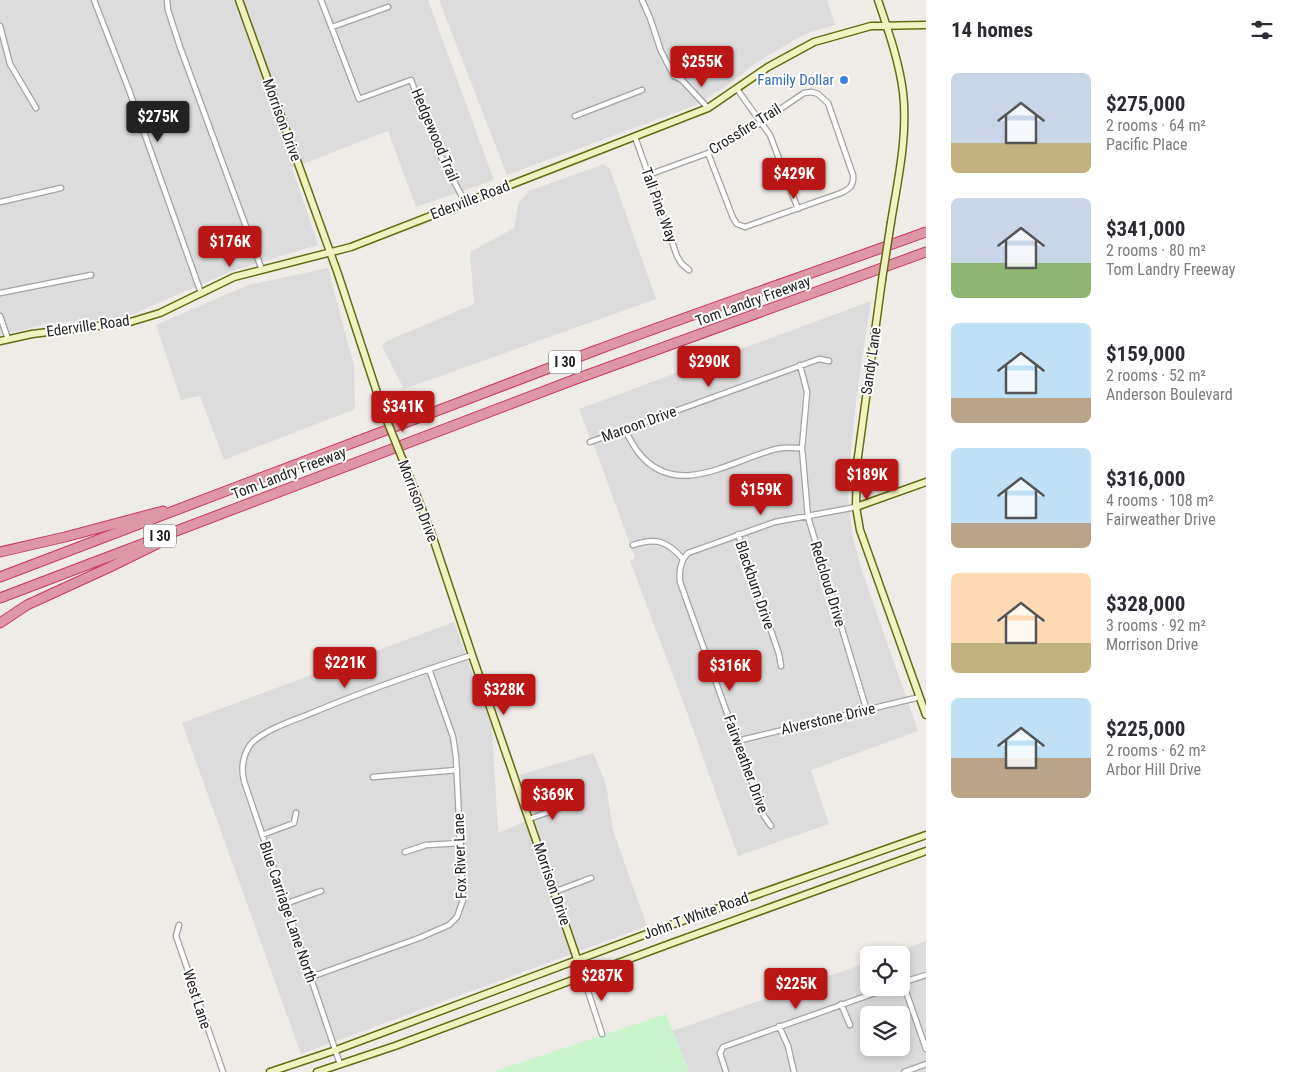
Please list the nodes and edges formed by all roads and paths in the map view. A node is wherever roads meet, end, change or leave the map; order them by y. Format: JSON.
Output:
{"nodes":[{"id":1,"x":94,"y":0,"type":"edge"},
{"id":2,"x":168,"y":0,"type":"edge"},
{"id":3,"x":239,"y":0,"type":"edge"},
{"id":4,"x":321,"y":0,"type":"edge"},
{"id":5,"x":642,"y":0,"type":"edge"},
{"id":6,"x":878,"y":0,"type":"edge"},
{"id":7,"x":388,"y":7,"type":"dead end"},
{"id":8,"x":886,"y":25,"type":"junction"},
{"id":9,"x":926,"y":25,"type":"edge"},
{"id":10,"x":0,"y":26,"type":"edge"},
{"id":11,"x":332,"y":27,"type":"junction"},
{"id":12,"x":737,"y":89,"type":"junction"},
{"id":13,"x":642,"y":90,"type":"dead end"},
{"id":14,"x":36,"y":108,"type":"dead end"},
{"id":15,"x":708,"y":108,"type":"junction"},
{"id":16,"x":575,"y":116,"type":"dead end"},
{"id":17,"x":762,"y":122,"type":"junction"},
{"id":18,"x":635,"y":137,"type":"junction"},
{"id":19,"x":708,"y":153,"type":"junction"},
{"id":20,"x":648,"y":175,"type":"junction"},
{"id":21,"x":61,"y":188,"type":"dead end"},
{"id":22,"x":0,"y":202,"type":"edge"},
{"id":23,"x":465,"y":202,"type":"junction"},
{"id":24,"x":798,"y":209,"type":"junction"},
{"id":25,"x":926,"y":232,"type":"edge"},
{"id":26,"x":926,"y":252,"type":"edge"},
{"id":27,"x":330,"y":253,"type":"junction"},
{"id":28,"x":262,"y":270,"type":"junction"},
{"id":29,"x":689,"y":270,"type":"dead end"},
{"id":30,"x":91,"y":275,"type":"dead end"},
{"id":31,"x":0,"y":293,"type":"edge"},
{"id":32,"x":201,"y":293,"type":"junction"},
{"id":33,"x":0,"y":316,"type":"edge"},
{"id":34,"x":8,"y":339,"type":"junction"},
{"id":35,"x":0,"y":341,"type":"edge"},
{"id":36,"x":829,"y":361,"type":"dead end"},
{"id":37,"x":800,"y":366,"type":"junction"},
{"id":38,"x":624,"y":429,"type":"junction"},
{"id":39,"x":590,"y":442,"type":"dead end"},
{"id":40,"x":802,"y":448,"type":"junction"},
{"id":41,"x":926,"y":482,"type":"edge"},
{"id":42,"x":207,"y":500,"type":"junction"},
{"id":43,"x":856,"y":507,"type":"junction"},
{"id":44,"x":215,"y":515,"type":"junction"},
{"id":45,"x":808,"y":516,"type":"junction"},
{"id":46,"x":738,"y":534,"type":"junction"},
{"id":47,"x":633,"y":544,"type":"dead end"},
{"id":48,"x":0,"y":552,"type":"edge"},
{"id":49,"x":683,"y":559,"type":"junction"},
{"id":50,"x":0,"y":577,"type":"edge"},
{"id":51,"x":0,"y":598,"type":"edge"},
{"id":52,"x":0,"y":623,"type":"edge"},
{"id":53,"x":472,"y":655,"type":"junction"},
{"id":54,"x":781,"y":666,"type":"dead end"},
{"id":55,"x":430,"y":669,"type":"junction"},
{"id":56,"x":920,"y":698,"type":"junction"},
{"id":57,"x":866,"y":711,"type":"junction"},
{"id":58,"x":926,"y":715,"type":"edge"},
{"id":59,"x":737,"y":740,"type":"junction"},
{"id":60,"x":457,"y":770,"type":"junction"},
{"id":61,"x":373,"y":777,"type":"dead end"},
{"id":62,"x":569,"y":804,"type":"dead end"},
{"id":63,"x":296,"y":814,"type":"dead end"},
{"id":64,"x":529,"y":819,"type":"junction"},
{"id":65,"x":771,"y":826,"type":"dead end"},
{"id":66,"x":262,"y":835,"type":"junction"},
{"id":67,"x":926,"y":835,"type":"edge"},
{"id":68,"x":461,"y":843,"type":"junction"},
{"id":69,"x":926,"y":851,"type":"edge"},
{"id":70,"x":405,"y":852,"type":"dead end"},
{"id":71,"x":591,"y":878,"type":"dead end"},
{"id":72,"x":321,"y":891,"type":"dead end"},
{"id":73,"x":554,"y":892,"type":"junction"},
{"id":74,"x":285,"y":904,"type":"junction"},
{"id":75,"x":179,"y":925,"type":"dead end"},
{"id":76,"x":578,"y":961,"type":"junction"},
{"id":77,"x":926,"y":975,"type":"edge"},
{"id":78,"x":583,"y":976,"type":"junction"},
{"id":79,"x":311,"y":977,"type":"junction"},
{"id":80,"x":910,"y":980,"type":"edge"},
{"id":81,"x":865,"y":996,"type":"edge"},
{"id":82,"x":907,"y":996,"type":"edge"},
{"id":83,"x":841,"y":1004,"type":"junction"},
{"id":84,"x":850,"y":1025,"type":"dead end"},
{"id":85,"x":780,"y":1026,"type":"junction"},
{"id":86,"x":602,"y":1034,"type":"dead end"},
{"id":87,"x":926,"y":1048,"type":"edge"},
{"id":88,"x":336,"y":1050,"type":"junction"},
{"id":89,"x":340,"y":1064,"type":"junction"},
{"id":90,"x":926,"y":1064,"type":"edge"},
{"id":91,"x":223,"y":1072,"type":"edge"},
{"id":92,"x":270,"y":1072,"type":"edge"},
{"id":93,"x":317,"y":1072,"type":"edge"},
{"id":94,"x":726,"y":1072,"type":"edge"},
{"id":95,"x":794,"y":1072,"type":"edge"},
{"id":96,"x":904,"y":1072,"type":"edge"}],
"edges":[{"from":1,"to":32,"type":"street"},
{"from":2,"to":28,"type":"street"},
{"from":3,"to":27,"type":"street","name":"Morrison Drive"},
{"from":4,"to":11,"type":"street","name":"Hedgewood Trail"},
{"from":5,"to":15,"type":"street"},
{"from":6,"to":8,"type":"street","name":"Sandy Lane"},
{"from":7,"to":11,"type":"street"},
{"from":8,"to":9,"type":"street","name":"Ederville Road"},
{"from":8,"to":12,"type":"street","name":"Ederville Road"},
{"from":8,"to":43,"type":"street","name":"Sandy Lane","bridge":true},
{"from":10,"to":14,"type":"street"},
{"from":11,"to":23,"type":"street","name":"Hedgewood Trail"},
{"from":12,"to":15,"type":"street","name":"Ederville Road"},
{"from":12,"to":17,"type":"street"},
{"from":13,"to":16,"type":"street"},
{"from":15,"to":18,"type":"street","name":"Ederville Road"},
{"from":17,"to":19,"type":"street","name":"Crossfire Trail"},
{"from":17,"to":24,"type":"street"},
{"from":17,"to":24,"type":"street","name":"Crossfire Trail"},
{"from":18,"to":20,"type":"street","name":"Tall Pine Way"},
{"from":18,"to":23,"type":"street","name":"Ederville Road"},
{"from":19,"to":20,"type":"street","name":"Crossfire Trail"},
{"from":19,"to":24,"type":"street"},
{"from":20,"to":29,"type":"street","name":"Tall Pine Way"},
{"from":21,"to":22,"type":"street"},
{"from":23,"to":27,"type":"street","name":"Ederville Road"},
{"from":25,"to":42,"type":"highway","name":"Tom Landry Freeway","number":"I 30"},
{"from":26,"to":44,"type":"highway","name":"Tom Landry Freeway","number":"I 30"},
{"from":27,"to":28,"type":"street","name":"Ederville Road"},
{"from":27,"to":53,"type":"street","name":"Morrison Drive","bridge":true},
{"from":28,"to":32,"type":"street","name":"Ederville Road"},
{"from":30,"to":31,"type":"street"},
{"from":32,"to":34,"type":"street","name":"Ederville Road"},
{"from":33,"to":34,"type":"street"},
{"from":34,"to":35,"type":"street","name":"Ederville Road"},
{"from":36,"to":37,"type":"street","name":"Maroon Drive"},
{"from":37,"to":38,"type":"street","name":"Maroon Drive"},
{"from":37,"to":40,"type":"street","name":"Redcloud Drive"},
{"from":38,"to":39,"type":"street","name":"Maroon Drive"},
{"from":38,"to":40,"type":"street"},
{"from":40,"to":45,"type":"street","name":"Redcloud Drive"},
{"from":41,"to":43,"type":"street"},
{"from":42,"to":48,"type":"highway"},
{"from":42,"to":50,"type":"highway","name":"Tom Landry Freeway","number":"I 30"},
{"from":43,"to":45,"type":"street"},
{"from":43,"to":56,"type":"street","name":"Sandy Lane"},
{"from":44,"to":51,"type":"highway","name":"Tom Landry Freeway","number":"I 30"},
{"from":44,"to":52,"type":"highway"},
{"from":45,"to":46,"type":"street"},
{"from":45,"to":57,"type":"street","name":"Redcloud Drive"},
{"from":46,"to":49,"type":"street"},
{"from":46,"to":54,"type":"street","name":"Blackburn Drive"},
{"from":47,"to":49,"type":"street"},
{"from":49,"to":59,"type":"street","name":"Fairweather Drive"},
{"from":53,"to":55,"type":"street"},
{"from":53,"to":64,"type":"street","name":"Morrison Drive"},
{"from":55,"to":60,"type":"street","name":"Fox River Lane"},
{"from":55,"to":66,"type":"street","name":"Blue Carriage Lane North"},
{"from":56,"to":57,"type":"street","name":"Alverstone Drive"},
{"from":56,"to":58,"type":"street","name":"Sandy Lane"},
{"from":57,"to":59,"type":"street","name":"Alverstone Drive"},
{"from":59,"to":65,"type":"street","name":"Fairweather Drive"},
{"from":60,"to":61,"type":"street"},
{"from":60,"to":68,"type":"street","name":"Fox River Lane"},
{"from":62,"to":64,"type":"street"},
{"from":63,"to":66,"type":"street"},
{"from":64,"to":73,"type":"street","name":"Morrison Drive"},
{"from":66,"to":74,"type":"street","name":"Blue Carriage Lane North"},
{"from":67,"to":76,"type":"street","name":"John T White Road"},
{"from":68,"to":70,"type":"street"},
{"from":68,"to":79,"type":"street","name":"Fox River Lane"},
{"from":69,"to":78,"type":"street","name":"John T White Road"},
{"from":71,"to":73,"type":"street"},
{"from":72,"to":74,"type":"street"},
{"from":73,"to":76,"type":"street","name":"Morrison Drive"},
{"from":74,"to":79,"type":"street","name":"Blue Carriage Lane North"},
{"from":75,"to":91,"type":"street","name":"West Lane"},
{"from":76,"to":78,"type":"street","name":"Morrison Drive"},
{"from":76,"to":88,"type":"street","name":"John T White Road"},
{"from":77,"to":80,"type":"street"},
{"from":78,"to":86,"type":"street"},
{"from":78,"to":89,"type":"street","name":"John T White Road"},
{"from":79,"to":88,"type":"street","name":"Blue Carriage Lane North"},
{"from":81,"to":83,"type":"street"},
{"from":82,"to":87,"type":"street"},
{"from":83,"to":84,"type":"street"},
{"from":83,"to":85,"type":"street"},
{"from":85,"to":94,"type":"street"},
{"from":85,"to":95,"type":"street"},
{"from":88,"to":89,"type":"street","name":"Blue Carriage Lane North"},
{"from":88,"to":92,"type":"street","name":"John T White Road"},
{"from":89,"to":93,"type":"street","name":"John T White Road"},
{"from":90,"to":96,"type":"street"}]}
